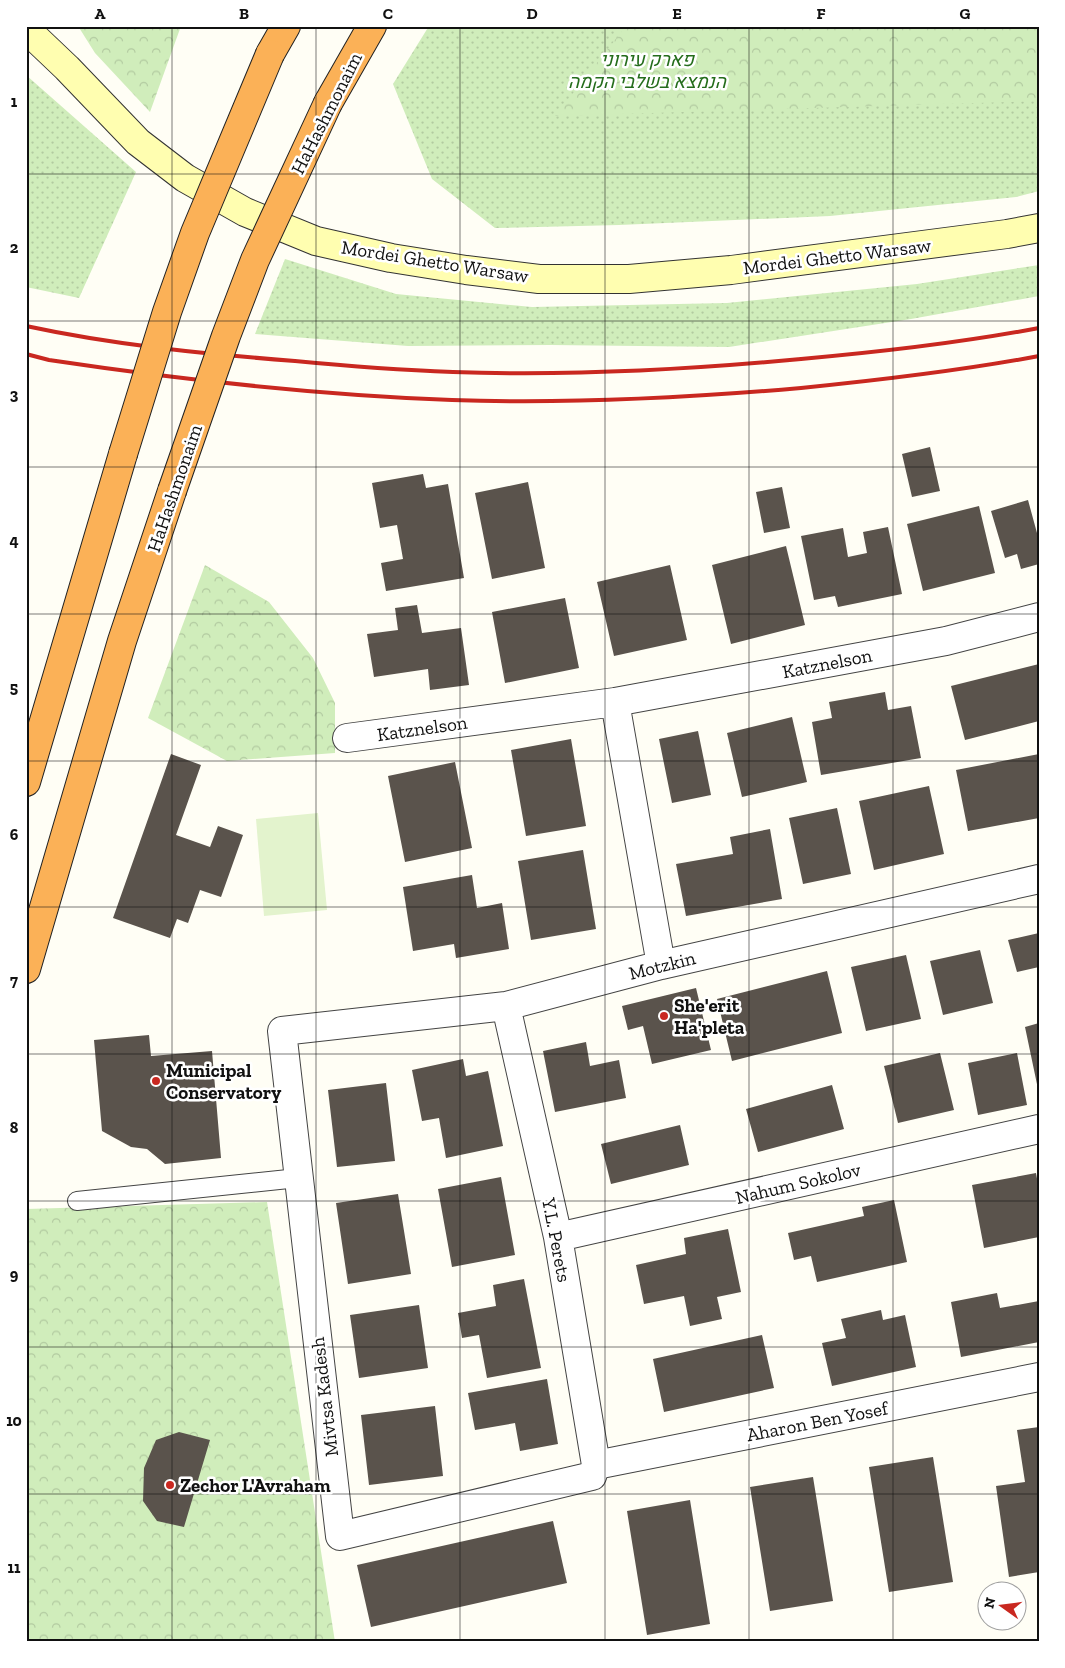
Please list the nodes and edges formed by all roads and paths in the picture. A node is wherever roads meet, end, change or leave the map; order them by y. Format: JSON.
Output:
{"nodes":[{"id":1,"x":36,"y":26,"type":"edge"},
{"id":2,"x":286,"y":26,"type":"edge"},
{"id":3,"x":372,"y":26,"type":"edge"},
{"id":4,"x":26,"y":29,"type":"edge"},
{"id":5,"x":66,"y":68,"type":"junction"},
{"id":6,"x":1039,"y":228,"type":"edge"},
{"id":7,"x":1039,"y":617,"type":"edge"},
{"id":8,"x":615,"y":702,"type":"junction"},
{"id":9,"x":348,"y":738,"type":"dead end"},
{"id":10,"x":26,"y":782,"type":"edge"},
{"id":11,"x":1039,"y":879,"type":"edge"},
{"id":12,"x":660,"y":965,"type":"junction"},
{"id":13,"x":26,"y":969,"type":"edge"},
{"id":14,"x":506,"y":1006,"type":"junction"},
{"id":15,"x":282,"y":1031,"type":"joint"},
{"id":16,"x":1039,"y":1129,"type":"edge"},
{"id":17,"x":298,"y":1178,"type":"junction"},
{"id":18,"x":77,"y":1201,"type":"dead end"},
{"id":19,"x":558,"y":1237,"type":"junction"},
{"id":20,"x":1039,"y":1377,"type":"edge"},
{"id":21,"x":594,"y":1471,"type":"junction"}],
"edges":[{"from":1,"to":5,"type":"main road","name":"Mordei Ghetto Warsaw"},
{"from":2,"to":10,"type":"highway","bridge":true},
{"from":3,"to":13,"type":"highway","name":"HaHashmonaim","bridge":true},
{"from":4,"to":5,"type":"main road","name":"Mordei Ghetto Warsaw"},
{"from":5,"to":6,"type":"main road","name":"Mordei Ghetto Warsaw"},
{"from":7,"to":8,"type":"street","name":"Katznelson"},
{"from":8,"to":9,"type":"street","name":"Katznelson"},
{"from":8,"to":12,"type":"street"},
{"from":11,"to":12,"type":"street","name":"Motzkin"},
{"from":12,"to":14,"type":"street","name":"Motzkin"},
{"from":14,"to":15,"type":"street","name":"Motzkin"},
{"from":14,"to":19,"type":"street","name":"Y.L. Perets"},
{"from":15,"to":17,"type":"street","name":"Mivtsa Kadesh"},
{"from":16,"to":19,"type":"street","name":"Nahum Sokolov"},
{"from":17,"to":18,"type":"lane"},
{"from":17,"to":21,"type":"street","name":"Mivtsa Kadesh"},
{"from":19,"to":21,"type":"street","name":"Y.L. Perets"},
{"from":20,"to":21,"type":"street","name":"Aharon Ben Yosef"}]}
